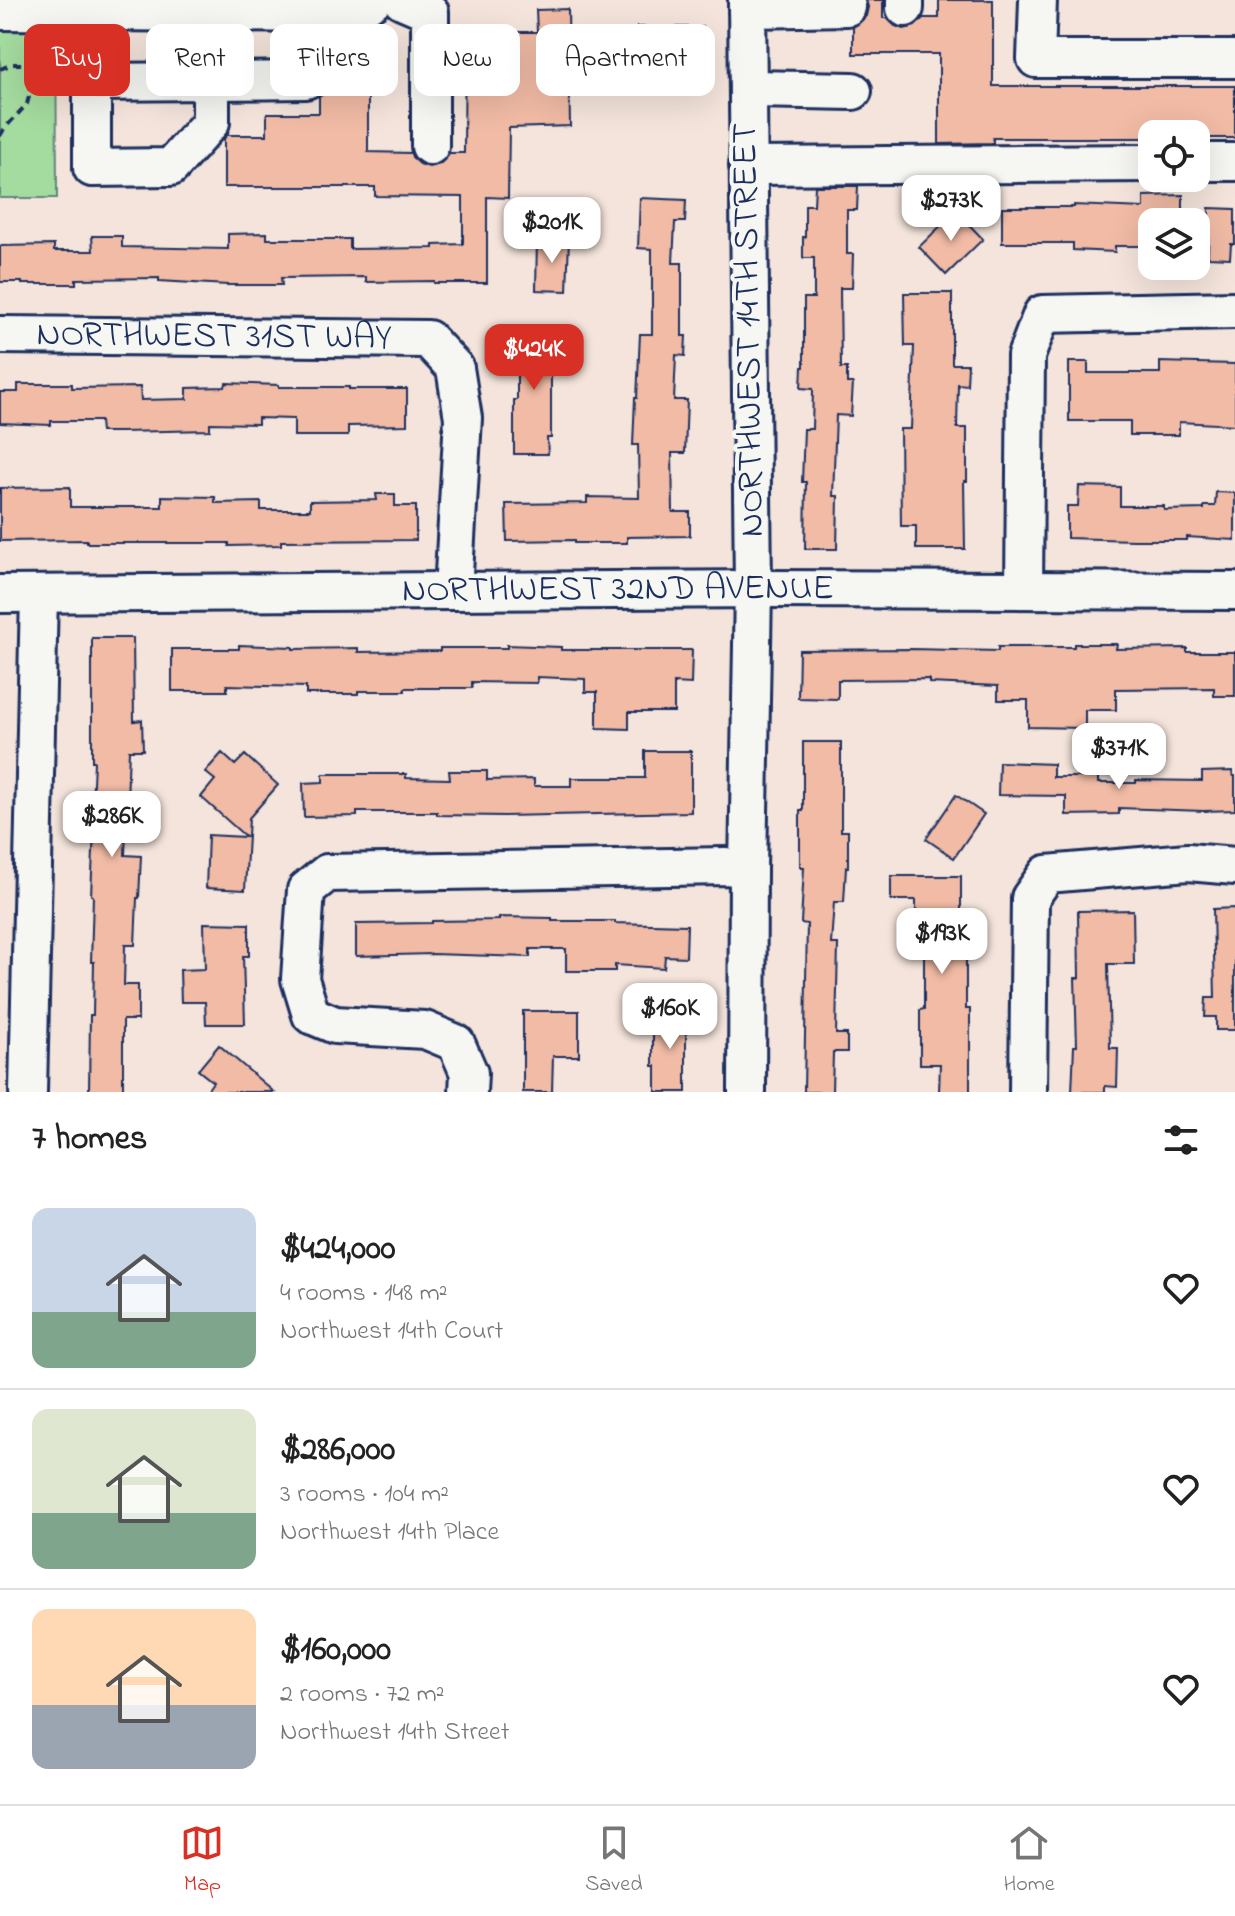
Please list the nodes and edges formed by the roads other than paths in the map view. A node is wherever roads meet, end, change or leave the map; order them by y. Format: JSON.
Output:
{"nodes":[{"id":1,"x":373,"y":0,"type":"edge"},
{"id":2,"x":402,"y":0,"type":"edge"},
{"id":3,"x":1038,"y":0,"type":"edge"},
{"id":4,"x":747,"y":5,"type":"edge"},
{"id":5,"x":847,"y":7,"type":"dead end"},
{"id":6,"x":0,"y":11,"type":"edge"},
{"id":7,"x":92,"y":12,"type":"junction"},
{"id":8,"x":332,"y":14,"type":"junction"},
{"id":9,"x":92,"y":24,"type":"edge"},
{"id":10,"x":1235,"y":59,"type":"edge"},
{"id":11,"x":254,"y":81,"type":"edge"},
{"id":12,"x":748,"y":89,"type":"junction"},
{"id":13,"x":853,"y":91,"type":"dead end"},
{"id":14,"x":92,"y":96,"type":"edge"},
{"id":15,"x":211,"y":96,"type":"edge"},
{"id":16,"x":430,"y":146,"type":"dead end"},
{"id":17,"x":1210,"y":162,"type":"edge"},
{"id":18,"x":1235,"y":162,"type":"edge"},
{"id":19,"x":1138,"y":163,"type":"edge"},
{"id":20,"x":748,"y":166,"type":"junction"},
{"id":21,"x":1235,"y":310,"type":"edge"},
{"id":22,"x":0,"y":335,"type":"edge"},
{"id":23,"x":753,"y":589,"type":"junction"},
{"id":24,"x":1024,"y":590,"type":"junction"},
{"id":25,"x":453,"y":591,"type":"junction"},
{"id":26,"x":1235,"y":591,"type":"edge"},
{"id":27,"x":0,"y":594,"type":"edge"},
{"id":28,"x":39,"y":594,"type":"junction"},
{"id":29,"x":1235,"y":866,"type":"edge"},
{"id":30,"x":748,"y":869,"type":"junction"},
{"id":31,"x":28,"y":1092,"type":"edge"},
{"id":32,"x":468,"y":1092,"type":"edge"},
{"id":33,"x":747,"y":1092,"type":"edge"},
{"id":34,"x":1028,"y":1092,"type":"edge"}],
"edges":[{"from":1,"to":8,"type":"street"},
{"from":2,"to":16,"type":"street"},
{"from":3,"to":10,"type":"street"},
{"from":4,"to":5,"type":"street"},
{"from":4,"to":12,"type":"street","name":"NORTHWEST 14TH STREET"},
{"from":6,"to":7,"type":"street"},
{"from":7,"to":8,"type":"street"},
{"from":7,"to":9,"type":"street"},
{"from":8,"to":11,"type":"street"},
{"from":12,"to":13,"type":"street"},
{"from":12,"to":20,"type":"street","name":"NORTHWEST 14TH STREET"},
{"from":14,"to":15,"type":"street"},
{"from":17,"to":18,"type":"street"},
{"from":19,"to":20,"type":"street"},
{"from":20,"to":23,"type":"street","name":"NORTHWEST 14TH STREET"},
{"from":21,"to":24,"type":"street"},
{"from":22,"to":25,"type":"street","name":"NORTHWEST 31ST WAY"},
{"from":23,"to":24,"type":"street","name":"NORTHWEST 32ND AVENUE"},
{"from":23,"to":25,"type":"street","name":"NORTHWEST 32ND AVENUE"},
{"from":23,"to":30,"type":"street","name":"NORTHWEST 14TH STREET"},
{"from":24,"to":26,"type":"street","name":"NORTHWEST 32ND AVENUE"},
{"from":25,"to":28,"type":"street","name":"NORTHWEST 32ND AVENUE"},
{"from":27,"to":28,"type":"street","name":"NORTHWEST 32ND AVENUE"},
{"from":28,"to":31,"type":"street"},
{"from":29,"to":34,"type":"street"},
{"from":30,"to":32,"type":"street"},
{"from":30,"to":33,"type":"street","name":"NORTHWEST 14TH STREET"}]}
